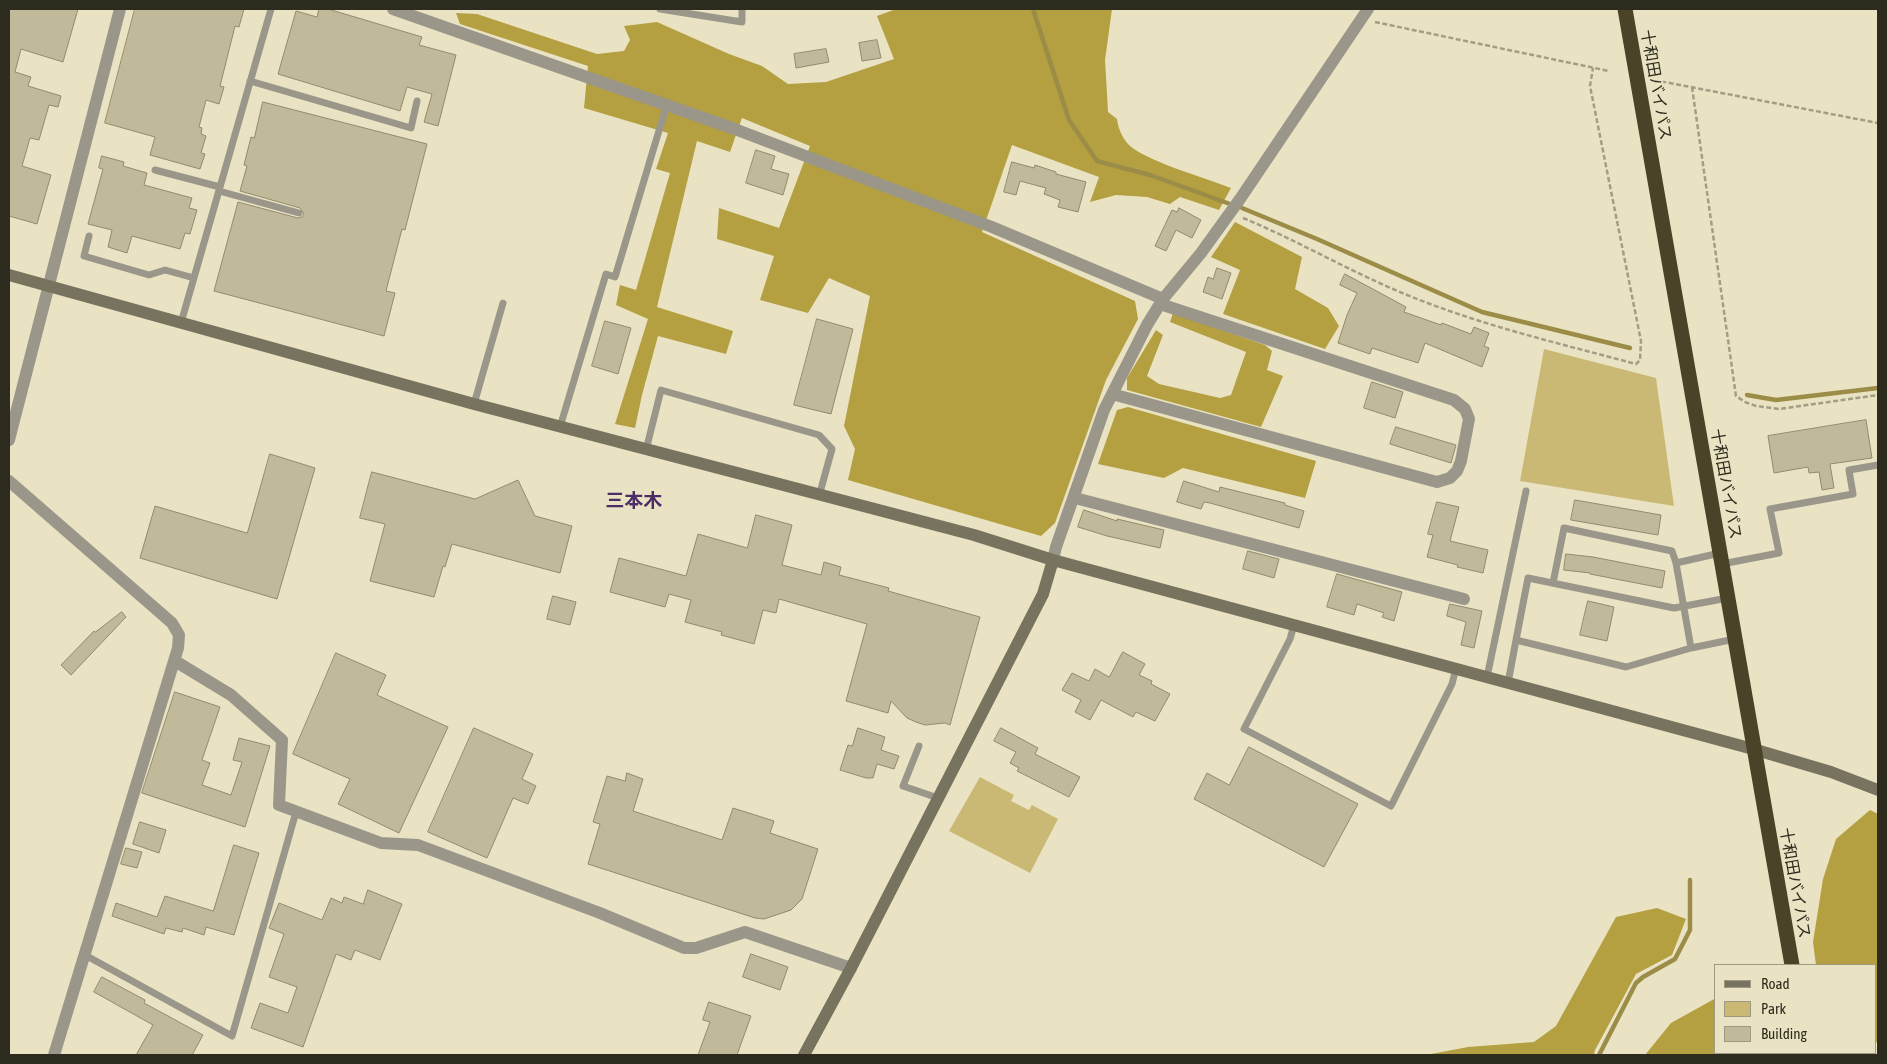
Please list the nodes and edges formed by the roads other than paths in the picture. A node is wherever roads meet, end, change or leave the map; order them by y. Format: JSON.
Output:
{"nodes":[{"id":1,"x":120,"y":9,"type":"edge"},
{"id":2,"x":271,"y":9,"type":"edge"},
{"id":3,"x":393,"y":9,"type":"edge"},
{"id":4,"x":660,"y":9,"type":"edge"},
{"id":5,"x":1625,"y":9,"type":"edge"},
{"id":6,"x":742,"y":10,"type":"edge"},
{"id":7,"x":1365,"y":14,"type":"edge"},
{"id":8,"x":250,"y":81,"type":"junction"},
{"id":9,"x":417,"y":102,"type":"dead end"},
{"id":10,"x":667,"y":104,"type":"junction"},
{"id":11,"x":155,"y":170,"type":"dead end"},
{"id":12,"x":219,"y":189,"type":"junction"},
{"id":13,"x":299,"y":213,"type":"dead end"},
{"id":14,"x":89,"y":236,"type":"dead end"},
{"id":15,"x":9,"y":274,"type":"edge"},
{"id":16,"x":194,"y":278,"type":"junction"},
{"id":17,"x":49,"y":286,"type":"junction"},
{"id":18,"x":503,"y":302,"type":"dead end"},
{"id":19,"x":1162,"y":302,"type":"junction"},
{"id":20,"x":181,"y":323,"type":"junction"},
{"id":21,"x":1112,"y":394,"type":"junction"},
{"id":22,"x":474,"y":404,"type":"junction"},
{"id":23,"x":560,"y":427,"type":"junction"},
{"id":24,"x":9,"y":440,"type":"edge"},
{"id":25,"x":646,"y":450,"type":"junction"},
{"id":26,"x":1878,"y":465,"type":"edge"},
{"id":27,"x":9,"y":481,"type":"edge"},
{"id":28,"x":1526,"y":491,"type":"dead end"},
{"id":29,"x":819,"y":496,"type":"junction"},
{"id":30,"x":1075,"y":498,"type":"junction"},
{"id":31,"x":1721,"y":558,"type":"junction"},
{"id":32,"x":1054,"y":560,"type":"junction"},
{"id":33,"x":1676,"y":563,"type":"junction"},
{"id":34,"x":1553,"y":583,"type":"junction"},
{"id":35,"x":1728,"y":598,"type":"junction"},
{"id":36,"x":1464,"y":599,"type":"dead end"},
{"id":37,"x":1685,"y":605,"type":"junction"},
{"id":38,"x":1294,"y":625,"type":"junction"},
{"id":39,"x":1735,"y":639,"type":"junction"},
{"id":40,"x":1516,"y":640,"type":"junction"},
{"id":41,"x":1691,"y":648,"type":"junction"},
{"id":42,"x":175,"y":661,"type":"junction"},
{"id":43,"x":1456,"y":668,"type":"junction"},
{"id":44,"x":1487,"y":677,"type":"junction"},
{"id":45,"x":1508,"y":683,"type":"junction"},
{"id":46,"x":919,"y":746,"type":"dead end"},
{"id":47,"x":1753,"y":749,"type":"junction"},
{"id":48,"x":1878,"y":790,"type":"edge"},
{"id":49,"x":938,"y":798,"type":"junction"},
{"id":50,"x":296,"y":812,"type":"junction"},
{"id":51,"x":85,"y":955,"type":"junction"},
{"id":52,"x":1792,"y":964,"type":"edge"},
{"id":53,"x":851,"y":968,"type":"junction"},
{"id":54,"x":54,"y":1055,"type":"edge"},
{"id":55,"x":804,"y":1055,"type":"edge"}],
"edges":[{"from":1,"to":17,"type":"street"},
{"from":2,"to":8,"type":"lane"},
{"from":3,"to":10,"type":"street"},
{"from":4,"to":6,"type":"lane"},
{"from":5,"to":31,"type":"highway","name":"十和田バイパス"},
{"from":7,"to":19,"type":"street"},
{"from":8,"to":9,"type":"lane"},
{"from":8,"to":12,"type":"lane"},
{"from":10,"to":19,"type":"street"},
{"from":10,"to":23,"type":"lane"},
{"from":11,"to":12,"type":"lane"},
{"from":12,"to":13,"type":"lane"},
{"from":12,"to":16,"type":"lane"},
{"from":14,"to":16,"type":"lane"},
{"from":15,"to":17,"type":"street"},
{"from":16,"to":20,"type":"lane"},
{"from":17,"to":20,"type":"street"},
{"from":17,"to":24,"type":"street"},
{"from":18,"to":22,"type":"lane"},
{"from":19,"to":21,"type":"street"},
{"from":19,"to":21,"type":"street"},
{"from":20,"to":22,"type":"street"},
{"from":21,"to":30,"type":"street"},
{"from":22,"to":23,"type":"street"},
{"from":23,"to":25,"type":"street"},
{"from":25,"to":29,"type":"street"},
{"from":25,"to":29,"type":"lane"},
{"from":26,"to":31,"type":"lane"},
{"from":27,"to":42,"type":"street"},
{"from":28,"to":44,"type":"lane"},
{"from":29,"to":32,"type":"street"},
{"from":30,"to":32,"type":"street"},
{"from":30,"to":36,"type":"street"},
{"from":31,"to":33,"type":"lane"},
{"from":31,"to":35,"type":"highway","name":"十和田バイパス"},
{"from":32,"to":38,"type":"street"},
{"from":32,"to":49,"type":"street"},
{"from":33,"to":34,"type":"lane"},
{"from":33,"to":37,"type":"lane"},
{"from":34,"to":37,"type":"lane"},
{"from":34,"to":40,"type":"lane"},
{"from":35,"to":37,"type":"lane"},
{"from":35,"to":39,"type":"highway","name":"十和田バイパス"},
{"from":37,"to":41,"type":"lane"},
{"from":38,"to":43,"type":"street"},
{"from":38,"to":43,"type":"lane"},
{"from":39,"to":41,"type":"lane"},
{"from":39,"to":47,"type":"highway","name":"十和田バイパス"},
{"from":40,"to":41,"type":"lane"},
{"from":40,"to":45,"type":"lane"},
{"from":42,"to":50,"type":"street"},
{"from":42,"to":51,"type":"street"},
{"from":43,"to":44,"type":"street"},
{"from":44,"to":45,"type":"street"},
{"from":45,"to":47,"type":"street"},
{"from":46,"to":49,"type":"lane"},
{"from":47,"to":48,"type":"street"},
{"from":47,"to":52,"type":"highway","name":"十和田バイパス"},
{"from":49,"to":53,"type":"street"},
{"from":50,"to":51,"type":"lane"},
{"from":50,"to":53,"type":"street"},
{"from":51,"to":54,"type":"street"},
{"from":53,"to":55,"type":"street"}]}
